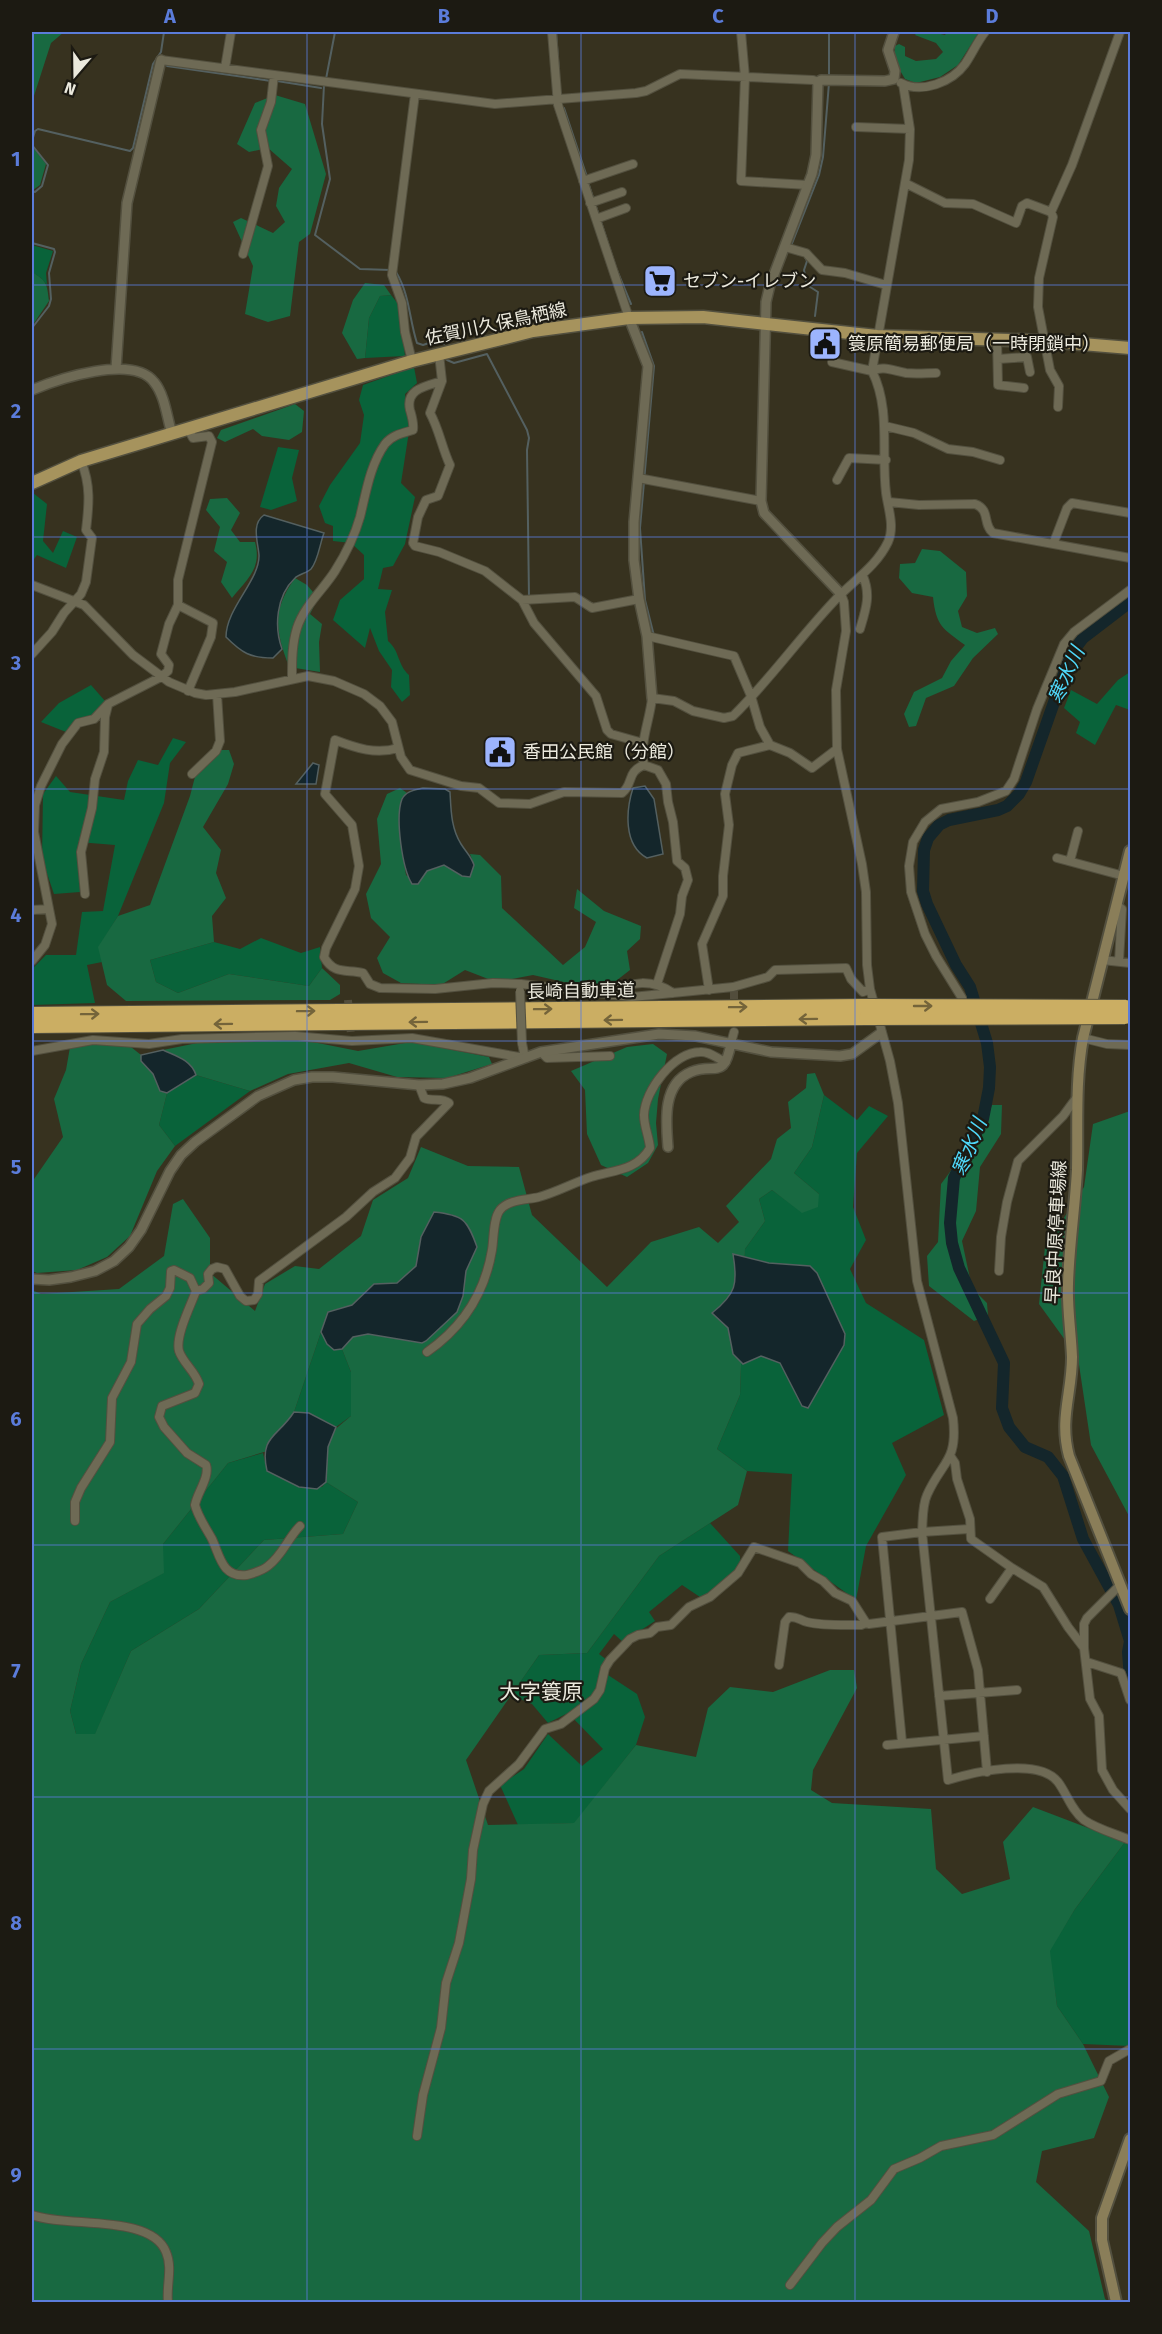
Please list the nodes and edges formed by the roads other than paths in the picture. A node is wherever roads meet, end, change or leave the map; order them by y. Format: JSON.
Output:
{"nodes":[{"id":1,"x":231,"y":32,"type":"edge"},
{"id":2,"x":552,"y":32,"type":"edge"},
{"id":3,"x":741,"y":32,"type":"edge"},
{"id":4,"x":894,"y":32,"type":"edge"},
{"id":5,"x":985,"y":32,"type":"edge"},
{"id":6,"x":1119,"y":32,"type":"edge"},
{"id":7,"x":161,"y":60,"type":"joint"},
{"id":8,"x":225,"y":68,"type":"junction"},
{"id":9,"x":274,"y":75,"type":"junction"},
{"id":10,"x":745,"y":77,"type":"junction"},
{"id":11,"x":825,"y":81,"type":"junction"},
{"id":12,"x":899,"y":82,"type":"junction"},
{"id":13,"x":415,"y":94,"type":"junction"},
{"id":14,"x":557,"y":99,"type":"junction"},
{"id":15,"x":856,"y":127,"type":"dead end"},
{"id":16,"x":910,"y":129,"type":"junction"},
{"id":17,"x":633,"y":164,"type":"dead end"},
{"id":18,"x":587,"y":180,"type":"junction"},
{"id":19,"x":905,"y":183,"type":"junction"},
{"id":20,"x":808,"y":184,"type":"junction"},
{"id":21,"x":622,"y":192,"type":"dead end"},
{"id":22,"x":594,"y":201,"type":"junction"},
{"id":23,"x":626,"y":208,"type":"dead end"},
{"id":24,"x":1051,"y":212,"type":"junction"},
{"id":25,"x":599,"y":217,"type":"junction"},
{"id":26,"x":789,"y":248,"type":"junction"},
{"id":27,"x":243,"y":254,"type":"dead end"},
{"id":28,"x":886,"y":285,"type":"junction"},
{"id":29,"x":629,"y":318,"type":"junction"},
{"id":30,"x":764,"y":322,"type":"junction"},
{"id":31,"x":877,"y":336,"type":"junction"},
{"id":32,"x":997,"y":339,"type":"junction"},
{"id":33,"x":1046,"y":341,"type":"junction"},
{"id":34,"x":1131,"y":348,"type":"edge"},
{"id":35,"x":439,"y":354,"type":"junction"},
{"id":36,"x":998,"y":359,"type":"junction"},
{"id":37,"x":412,"y":361,"type":"junction"},
{"id":38,"x":832,"y":363,"type":"dead end"},
{"id":39,"x":116,"y":369,"type":"junction"},
{"id":40,"x":872,"y":371,"type":"junction"},
{"id":41,"x":1030,"y":372,"type":"dead end"},
{"id":42,"x":936,"y":373,"type":"dead end"},
{"id":43,"x":442,"y":381,"type":"junction"},
{"id":44,"x":1024,"y":388,"type":"dead end"},
{"id":45,"x":32,"y":390,"type":"edge"},
{"id":46,"x":1058,"y":407,"type":"dead end"},
{"id":47,"x":885,"y":426,"type":"junction"},
{"id":48,"x":188,"y":429,"type":"junction"},
{"id":49,"x":172,"y":434,"type":"junction"},
{"id":50,"x":886,"y":460,"type":"junction"},
{"id":51,"x":1000,"y":460,"type":"dead end"},
{"id":52,"x":81,"y":461,"type":"junction"},
{"id":53,"x":638,"y":478,"type":"junction"},
{"id":54,"x":837,"y":480,"type":"dead end"},
{"id":55,"x":32,"y":483,"type":"edge"},
{"id":56,"x":761,"y":501,"type":"junction"},
{"id":57,"x":889,"y":501,"type":"junction"},
{"id":58,"x":1131,"y":513,"type":"edge"},
{"id":59,"x":1054,"y":543,"type":"junction"},
{"id":60,"x":1131,"y":558,"type":"edge"},
{"id":61,"x":863,"y":576,"type":"junction"},
{"id":62,"x":32,"y":585,"type":"edge"},
{"id":63,"x":1131,"y":590,"type":"edge"},
{"id":64,"x":841,"y":594,"type":"junction"},
{"id":65,"x":639,"y":599,"type":"junction"},
{"id":66,"x":522,"y":600,"type":"junction"},
{"id":67,"x":75,"y":601,"type":"junction"},
{"id":68,"x":178,"y":605,"type":"junction"},
{"id":69,"x":860,"y":629,"type":"dead end"},
{"id":70,"x":647,"y":636,"type":"junction"},
{"id":71,"x":32,"y":654,"type":"edge"},
{"id":72,"x":161,"y":677,"type":"junction"},
{"id":73,"x":292,"y":678,"type":"junction"},
{"id":74,"x":188,"y":691,"type":"junction"},
{"id":75,"x":217,"y":694,"type":"junction"},
{"id":76,"x":751,"y":696,"type":"junction"},
{"id":77,"x":652,"y":698,"type":"junction"},
{"id":78,"x":108,"y":704,"type":"junction"},
{"id":79,"x":643,"y":743,"type":"junction"},
{"id":80,"x":770,"y":745,"type":"junction"},
{"id":81,"x":398,"y":748,"type":"junction"},
{"id":82,"x":837,"y":749,"type":"junction"},
{"id":83,"x":644,"y":765,"type":"junction"},
{"id":84,"x":192,"y":774,"type":"dead end"},
{"id":85,"x":1078,"y":831,"type":"dead end"},
{"id":86,"x":1131,"y":851,"type":"edge"},
{"id":87,"x":1057,"y":858,"type":"dead end"},
{"id":88,"x":1070,"y":861,"type":"junction"},
{"id":89,"x":1124,"y":876,"type":"junction"},
{"id":90,"x":85,"y":894,"type":"dead end"},
{"id":91,"x":1117,"y":905,"type":"junction"},
{"id":92,"x":49,"y":909,"type":"junction"},
{"id":93,"x":32,"y":910,"type":"edge"},
{"id":94,"x":1102,"y":960,"type":"junction"},
{"id":95,"x":32,"y":961,"type":"edge"},
{"id":96,"x":1119,"y":961,"type":"junction"},
{"id":97,"x":1131,"y":963,"type":"edge"},
{"id":98,"x":657,"y":984,"type":"junction"},
{"id":99,"x":521,"y":987,"type":"junction"},
{"id":100,"x":870,"y":989,"type":"junction"},
{"id":101,"x":709,"y":990,"type":"junction"},
{"id":102,"x":673,"y":993,"type":"junction"},
{"id":103,"x":611,"y":995,"type":"junction"},
{"id":104,"x":962,"y":998,"type":"dead end"},
{"id":105,"x":865,"y":1012,"type":"junction"},
{"id":106,"x":1128,"y":1012,"type":"edge"},
{"id":107,"x":32,"y":1014,"type":"edge"},
{"id":108,"x":32,"y":1026,"type":"edge"},
{"id":109,"x":734,"y":1032,"type":"dead end"},
{"id":110,"x":881,"y":1033,"type":"junction"},
{"id":111,"x":1083,"y":1038,"type":"junction"},
{"id":112,"x":731,"y":1043,"type":"junction"},
{"id":113,"x":1131,"y":1045,"type":"edge"},
{"id":114,"x":32,"y":1051,"type":"edge"},
{"id":115,"x":541,"y":1052,"type":"junction"},
{"id":116,"x":610,"y":1056,"type":"dead end"},
{"id":117,"x":525,"y":1058,"type":"junction"},
{"id":118,"x":726,"y":1062,"type":"junction"},
{"id":119,"x":419,"y":1085,"type":"junction"},
{"id":120,"x":1077,"y":1097,"type":"junction"},
{"id":121,"x":668,"y":1147,"type":"dead end"},
{"id":122,"x":999,"y":1271,"type":"dead end"},
{"id":123,"x":32,"y":1279,"type":"edge"},
{"id":124,"x":196,"y":1291,"type":"junction"},
{"id":125,"x":428,"y":1352,"type":"dead end"},
{"id":126,"x":951,"y":1457,"type":"junction"},
{"id":127,"x":75,"y":1521,"type":"dead end"},
{"id":128,"x":300,"y":1526,"type":"dead end"},
{"id":129,"x":969,"y":1529,"type":"junction"},
{"id":130,"x":922,"y":1532,"type":"junction"},
{"id":131,"x":1012,"y":1568,"type":"junction"},
{"id":132,"x":1117,"y":1587,"type":"junction"},
{"id":133,"x":990,"y":1599,"type":"dead end"},
{"id":134,"x":1131,"y":1609,"type":"edge"},
{"id":135,"x":932,"y":1616,"type":"junction"},
{"id":136,"x":891,"y":1621,"type":"junction"},
{"id":137,"x":866,"y":1623,"type":"junction"},
{"id":138,"x":1084,"y":1648,"type":"junction"},
{"id":139,"x":1086,"y":1662,"type":"junction"},
{"id":140,"x":779,"y":1665,"type":"dead end"},
{"id":141,"x":1017,"y":1690,"type":"dead end"},
{"id":142,"x":980,"y":1693,"type":"junction"},
{"id":143,"x":939,"y":1696,"type":"junction"},
{"id":144,"x":1131,"y":1700,"type":"edge"},
{"id":145,"x":984,"y":1736,"type":"junction"},
{"id":146,"x":944,"y":1739,"type":"junction"},
{"id":147,"x":902,"y":1742,"type":"junction"},
{"id":148,"x":887,"y":1744,"type":"dead end"},
{"id":149,"x":987,"y":1772,"type":"junction"},
{"id":150,"x":1131,"y":1809,"type":"edge"},
{"id":151,"x":1131,"y":1840,"type":"edge"},
{"id":152,"x":1131,"y":2049,"type":"edge"},
{"id":153,"x":417,"y":2136,"type":"dead end"},
{"id":154,"x":1131,"y":2139,"type":"edge"},
{"id":155,"x":32,"y":2215,"type":"edge"},
{"id":156,"x":790,"y":2285,"type":"dead end"},
{"id":157,"x":168,"y":2302,"type":"edge"},
{"id":158,"x":1116,"y":2302,"type":"edge"}],
"edges":[{"from":1,"to":8,"type":"street"},
{"from":2,"to":14,"type":"street"},
{"from":3,"to":10,"type":"street"},
{"from":4,"to":12,"type":"street"},
{"from":5,"to":12,"type":"street"},
{"from":6,"to":24,"type":"street"},
{"from":7,"to":8,"type":"street"},
{"from":7,"to":39,"type":"street"},
{"from":8,"to":9,"type":"street"},
{"from":9,"to":13,"type":"street"},
{"from":9,"to":27,"type":"street"},
{"from":10,"to":11,"type":"street"},
{"from":10,"to":14,"type":"street"},
{"from":10,"to":20,"type":"street"},
{"from":11,"to":12,"type":"street"},
{"from":11,"to":20,"type":"street"},
{"from":12,"to":16,"type":"street"},
{"from":13,"to":14,"type":"street"},
{"from":13,"to":37,"type":"street"},
{"from":14,"to":18,"type":"street"},
{"from":15,"to":16,"type":"street"},
{"from":16,"to":19,"type":"street"},
{"from":17,"to":18,"type":"street"},
{"from":18,"to":22,"type":"street"},
{"from":19,"to":24,"type":"street"},
{"from":19,"to":28,"type":"street"},
{"from":20,"to":26,"type":"street"},
{"from":21,"to":22,"type":"street"},
{"from":22,"to":25,"type":"street"},
{"from":23,"to":25,"type":"street"},
{"from":24,"to":33,"type":"street"},
{"from":25,"to":29,"type":"street"},
{"from":26,"to":28,"type":"street"},
{"from":26,"to":30,"type":"street"},
{"from":28,"to":31,"type":"street"},
{"from":29,"to":30,"type":"main road","name":"佐賀川久保鳥栖線"},
{"from":29,"to":35,"type":"main road","name":"佐賀川久保鳥栖線"},
{"from":29,"to":53,"type":"street"},
{"from":30,"to":31,"type":"main road","name":"佐賀川久保鳥栖線"},
{"from":30,"to":56,"type":"street"},
{"from":31,"to":32,"type":"main road","name":"佐賀川久保鳥栖線"},
{"from":31,"to":40,"type":"street"},
{"from":32,"to":33,"type":"main road","name":"佐賀川久保鳥栖線"},
{"from":32,"to":36,"type":"street"},
{"from":33,"to":34,"type":"main road","name":"佐賀川久保鳥栖線"},
{"from":33,"to":46,"type":"street"},
{"from":35,"to":37,"type":"main road","name":"佐賀川久保鳥栖線"},
{"from":35,"to":43,"type":"street"},
{"from":36,"to":41,"type":"street"},
{"from":36,"to":44,"type":"street"},
{"from":37,"to":48,"type":"main road","name":"佐賀川久保鳥栖線"},
{"from":38,"to":40,"type":"street"},
{"from":39,"to":45,"type":"street"},
{"from":39,"to":49,"type":"street"},
{"from":40,"to":42,"type":"street"},
{"from":40,"to":47,"type":"street"},
{"from":43,"to":66,"type":"street"},
{"from":43,"to":73,"type":"street"},
{"from":47,"to":50,"type":"street"},
{"from":47,"to":51,"type":"street"},
{"from":48,"to":49,"type":"main road","name":"佐賀川久保鳥栖線"},
{"from":48,"to":68,"type":"street"},
{"from":49,"to":52,"type":"main road","name":"佐賀川久保鳥栖線"},
{"from":50,"to":54,"type":"street"},
{"from":50,"to":57,"type":"street"},
{"from":52,"to":55,"type":"main road","name":"佐賀川久保鳥栖線"},
{"from":52,"to":67,"type":"street"},
{"from":53,"to":56,"type":"street"},
{"from":53,"to":65,"type":"street"},
{"from":56,"to":64,"type":"street"},
{"from":57,"to":59,"type":"street"},
{"from":57,"to":61,"type":"street"},
{"from":58,"to":59,"type":"street"},
{"from":59,"to":60,"type":"street"},
{"from":61,"to":64,"type":"street"},
{"from":61,"to":69,"type":"street"},
{"from":62,"to":67,"type":"street"},
{"from":63,"to":104,"type":"street"},
{"from":64,"to":76,"type":"street"},
{"from":64,"to":82,"type":"street"},
{"from":65,"to":66,"type":"street"},
{"from":65,"to":70,"type":"street"},
{"from":66,"to":79,"type":"street"},
{"from":67,"to":71,"type":"street"},
{"from":67,"to":72,"type":"street"},
{"from":68,"to":72,"type":"street"},
{"from":68,"to":74,"type":"street"},
{"from":70,"to":76,"type":"street"},
{"from":70,"to":77,"type":"street"},
{"from":72,"to":74,"type":"street"},
{"from":72,"to":78,"type":"street"},
{"from":73,"to":75,"type":"street"},
{"from":73,"to":81,"type":"street"},
{"from":74,"to":75,"type":"street"},
{"from":75,"to":84,"type":"street"},
{"from":76,"to":77,"type":"street"},
{"from":76,"to":80,"type":"street"},
{"from":77,"to":79,"type":"street"},
{"from":78,"to":90,"type":"street"},
{"from":78,"to":92,"type":"street"},
{"from":79,"to":83,"type":"street"},
{"from":80,"to":82,"type":"street"},
{"from":80,"to":101,"type":"street"},
{"from":81,"to":83,"type":"street"},
{"from":81,"to":99,"type":"street"},
{"from":82,"to":100,"type":"street"},
{"from":83,"to":98,"type":"street"},
{"from":85,"to":88,"type":"street"},
{"from":86,"to":89,"type":"main road","name":"早良中原停車場線"},
{"from":87,"to":88,"type":"street"},
{"from":88,"to":89,"type":"street"},
{"from":89,"to":91,"type":"main road","name":"早良中原停車場線"},
{"from":91,"to":94,"type":"main road","name":"早良中原停車場線"},
{"from":91,"to":96,"type":"street"},
{"from":92,"to":93,"type":"street"},
{"from":92,"to":95,"type":"street"},
{"from":94,"to":96,"type":"street"},
{"from":94,"to":111,"type":"main road","name":"早良中原停車場線"},
{"from":96,"to":97,"type":"street"},
{"from":98,"to":102,"type":"street"},
{"from":98,"to":103,"type":"street"},
{"from":99,"to":103,"type":"street"},
{"from":99,"to":117,"type":"street","bridge":true},
{"from":100,"to":101,"type":"street"},
{"from":100,"to":110,"type":"street"},
{"from":101,"to":102,"type":"street"},
{"from":102,"to":103,"type":"street"},
{"from":105,"to":106,"type":"highway","name":"長崎自動車道","bridge":true},
{"from":107,"to":105,"type":"highway","name":"長崎自動車道","one_way":true},
{"from":105,"to":108,"type":"highway","name":"長崎自動車道","one_way":true},
{"from":109,"to":112,"type":"street"},
{"from":110,"to":112,"type":"street"},
{"from":110,"to":126,"type":"street"},
{"from":111,"to":113,"type":"street"},
{"from":111,"to":120,"type":"main road","name":"早良中原停車場線"},
{"from":112,"to":115,"type":"street"},
{"from":112,"to":118,"type":"street"},
{"from":114,"to":117,"type":"street"},
{"from":115,"to":116,"type":"street"},
{"from":115,"to":117,"type":"street"},
{"from":117,"to":119,"type":"street"},
{"from":118,"to":121,"type":"street"},
{"from":118,"to":125,"type":"street"},
{"from":119,"to":123,"type":"street"},
{"from":119,"to":124,"type":"street"},
{"from":120,"to":122,"type":"street"},
{"from":120,"to":132,"type":"main road","name":"早良中原停車場線"},
{"from":124,"to":127,"type":"street"},
{"from":124,"to":128,"type":"street"},
{"from":126,"to":129,"type":"street"},
{"from":126,"to":130,"type":"street"},
{"from":129,"to":130,"type":"street"},
{"from":129,"to":131,"type":"street"},
{"from":130,"to":135,"type":"street"},
{"from":130,"to":136,"type":"street"},
{"from":131,"to":133,"type":"street"},
{"from":131,"to":138,"type":"street"},
{"from":132,"to":134,"type":"main road","name":"早良中原停車場線"},
{"from":132,"to":138,"type":"street"},
{"from":135,"to":136,"type":"street"},
{"from":135,"to":142,"type":"street"},
{"from":135,"to":143,"type":"street"},
{"from":136,"to":137,"type":"street"},
{"from":136,"to":147,"type":"street"},
{"from":137,"to":140,"type":"street"},
{"from":137,"to":153,"type":"street"},
{"from":138,"to":139,"type":"street"},
{"from":139,"to":144,"type":"street"},
{"from":139,"to":150,"type":"street"},
{"from":141,"to":142,"type":"street"},
{"from":142,"to":143,"type":"street"},
{"from":142,"to":145,"type":"street"},
{"from":143,"to":146,"type":"street"},
{"from":145,"to":146,"type":"street"},
{"from":145,"to":149,"type":"street"},
{"from":146,"to":147,"type":"street"},
{"from":146,"to":149,"type":"street"},
{"from":147,"to":148,"type":"street"},
{"from":149,"to":151,"type":"street"},
{"from":152,"to":156,"type":"street"},
{"from":154,"to":158,"type":"main road"},
{"from":155,"to":157,"type":"street"}]}
